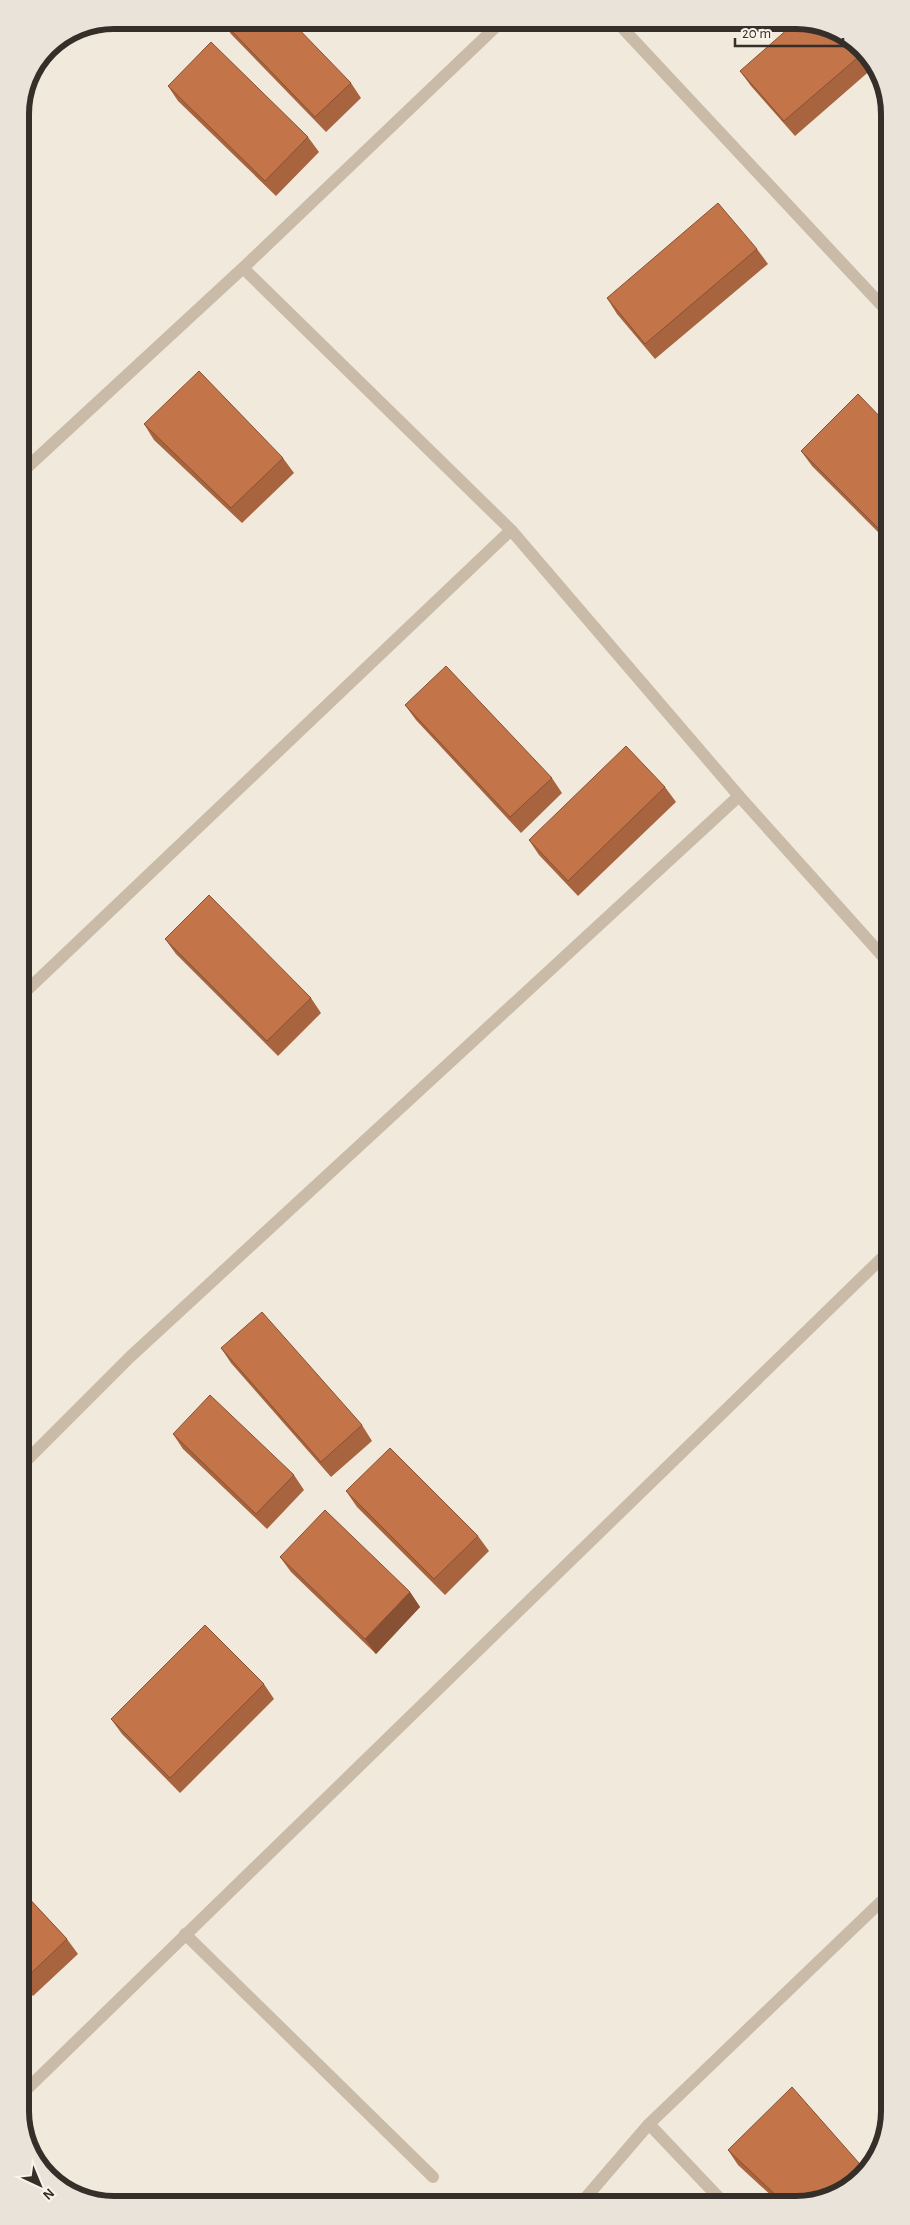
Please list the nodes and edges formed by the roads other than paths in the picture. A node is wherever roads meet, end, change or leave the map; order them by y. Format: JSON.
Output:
{"nodes":[{"id":1,"x":494,"y":29,"type":"edge"},
{"id":2,"x":623,"y":29,"type":"edge"},
{"id":3,"x":243,"y":268,"type":"junction"},
{"id":4,"x":881,"y":305,"type":"edge"},
{"id":5,"x":29,"y":466,"type":"edge"},
{"id":6,"x":511,"y":530,"type":"junction"},
{"id":7,"x":739,"y":796,"type":"junction"},
{"id":8,"x":881,"y":954,"type":"edge"},
{"id":9,"x":29,"y":988,"type":"edge"},
{"id":10,"x":881,"y":1259,"type":"edge"},
{"id":11,"x":29,"y":1458,"type":"edge"},
{"id":12,"x":881,"y":1903,"type":"edge"},
{"id":13,"x":185,"y":1934,"type":"junction"},
{"id":14,"x":29,"y":2086,"type":"edge"},
{"id":15,"x":649,"y":2124,"type":"junction"},
{"id":16,"x":433,"y":2177,"type":"dead end"},
{"id":17,"x":587,"y":2196,"type":"edge"},
{"id":18,"x":717,"y":2196,"type":"edge"}],
"edges":[{"from":1,"to":3,"type":"street"},
{"from":2,"to":4,"type":"street"},
{"from":3,"to":5,"type":"street"},
{"from":3,"to":6,"type":"street"},
{"from":6,"to":7,"type":"street"},
{"from":6,"to":9,"type":"street"},
{"from":7,"to":8,"type":"street"},
{"from":7,"to":11,"type":"street"},
{"from":10,"to":13,"type":"street"},
{"from":12,"to":15,"type":"street"},
{"from":13,"to":14,"type":"street"},
{"from":13,"to":16,"type":"street"},
{"from":15,"to":17,"type":"street"},
{"from":15,"to":18,"type":"street"}]}
